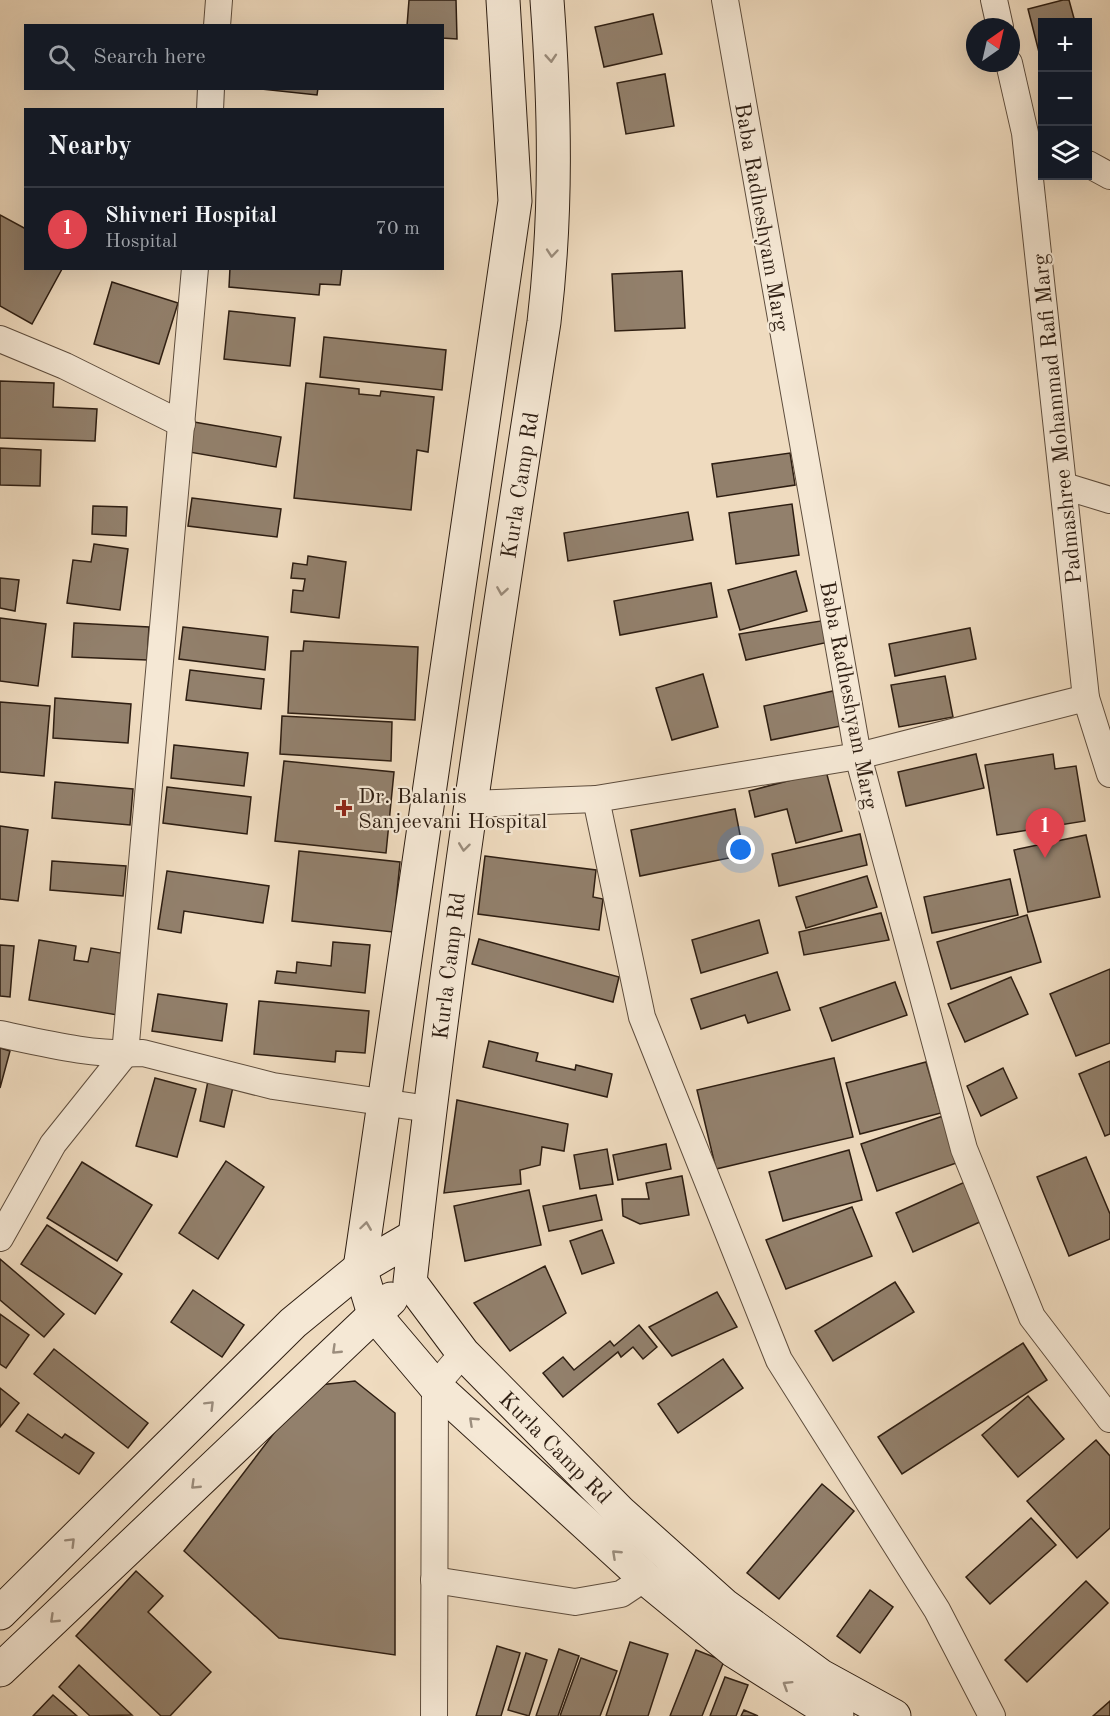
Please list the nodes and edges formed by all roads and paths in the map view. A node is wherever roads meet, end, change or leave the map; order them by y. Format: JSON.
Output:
{"nodes":[{"id":1,"x":219,"y":0,"type":"edge"},
{"id":2,"x":503,"y":0,"type":"edge"},
{"id":3,"x":547,"y":0,"type":"edge"},
{"id":4,"x":725,"y":0,"type":"edge"},
{"id":5,"x":994,"y":0,"type":"edge"},
{"id":6,"x":998,"y":18,"type":"edge"},
{"id":7,"x":217,"y":24,"type":"edge"},
{"id":8,"x":1012,"y":72,"type":"edge"},
{"id":9,"x":211,"y":90,"type":"edge"},
{"id":10,"x":210,"y":108,"type":"edge"},
{"id":11,"x":1034,"y":137,"type":"edge"},
{"id":12,"x":1092,"y":166,"type":"edge"},
{"id":13,"x":1110,"y":176,"type":"edge"},
{"id":14,"x":195,"y":270,"type":"edge"},
{"id":15,"x":0,"y":339,"type":"edge"},
{"id":16,"x":182,"y":424,"type":"junction"},
{"id":17,"x":1064,"y":486,"type":"junction"},
{"id":18,"x":1110,"y":500,"type":"edge"},
{"id":19,"x":1086,"y":698,"type":"junction"},
{"id":20,"x":858,"y":756,"type":"junction"},
{"id":21,"x":1110,"y":774,"type":"edge"},
{"id":22,"x":596,"y":799,"type":"junction"},
{"id":23,"x":469,"y":804,"type":"junction"},
{"id":24,"x":0,"y":1034,"type":"edge"},
{"id":25,"x":125,"y":1054,"type":"junction"},
{"id":26,"x":383,"y":1102,"type":"junction"},
{"id":27,"x":429,"y":1109,"type":"junction"},
{"id":28,"x":415,"y":1236,"type":"junction"},
{"id":29,"x":0,"y":1239,"type":"edge"},
{"id":30,"x":360,"y":1268,"type":"junction"},
{"id":31,"x":410,"y":1282,"type":"junction"},
{"id":32,"x":374,"y":1314,"type":"junction"},
{"id":33,"x":463,"y":1353,"type":"junction"},
{"id":34,"x":435,"y":1386,"type":"junction"},
{"id":35,"x":1110,"y":1419,"type":"edge"},
{"id":36,"x":645,"y":1578,"type":"junction"},
{"id":37,"x":434,"y":1580,"type":"junction"},
{"id":38,"x":0,"y":1613,"type":"edge"},
{"id":39,"x":0,"y":1670,"type":"edge"},
{"id":40,"x":434,"y":1716,"type":"edge"},
{"id":41,"x":837,"y":1716,"type":"edge"},
{"id":42,"x":894,"y":1716,"type":"edge"},
{"id":43,"x":992,"y":1716,"type":"edge"}],
"edges":[{"from":1,"to":7,"type":"street"},
{"from":2,"to":26,"type":"main road","name":"Kurla Camp Rd"},
{"from":3,"to":23,"type":"main road","name":"Kurla Camp Rd","one_way":true},
{"from":4,"to":20,"type":"street","name":"Baba Radheshyam Marg"},
{"from":5,"to":6,"type":"street"},
{"from":8,"to":11,"type":"street","name":"Padmashree Mohammad Rafi Marg"},
{"from":9,"to":10,"type":"street"},
{"from":11,"to":17,"type":"street","name":"Padmashree Mohammad Rafi Marg"},
{"from":12,"to":13,"type":"street"},
{"from":14,"to":16,"type":"street"},
{"from":15,"to":16,"type":"street"},
{"from":16,"to":25,"type":"street"},
{"from":17,"to":18,"type":"street"},
{"from":17,"to":19,"type":"street","name":"Padmashree Mohammad Rafi Marg"},
{"from":19,"to":20,"type":"street"},
{"from":19,"to":21,"type":"street","name":"Padmashree Mohammad Rafi Marg"},
{"from":20,"to":22,"type":"street"},
{"from":20,"to":35,"type":"street","name":"Baba Radheshyam Marg"},
{"from":22,"to":23,"type":"street"},
{"from":22,"to":43,"type":"street"},
{"from":23,"to":27,"type":"main road","name":"Kurla Camp Rd","one_way":true},
{"from":24,"to":25,"type":"street"},
{"from":25,"to":26,"type":"street"},
{"from":25,"to":29,"type":"street"},
{"from":26,"to":27,"type":"street"},
{"from":30,"to":26,"type":"main road","name":"Kurla Camp Rd","one_way":true},
{"from":27,"to":28,"type":"main road","name":"Kurla Camp Rd"},
{"from":28,"to":30,"type":"main road"},
{"from":28,"to":31,"type":"main road","name":"Kurla Camp Rd"},
{"from":30,"to":32,"type":"main road","name":"Kurla Camp Rd"},
{"from":38,"to":30,"type":"main road","one_way":true},
{"from":31,"to":32,"type":"main road"},
{"from":31,"to":33,"type":"main road","name":"Kurla Camp Rd"},
{"from":32,"to":34,"type":"main road","name":"Kurla Camp Rd"},
{"from":32,"to":39,"type":"main road","one_way":true},
{"from":33,"to":34,"type":"street"},
{"from":33,"to":42,"type":"main road","name":"Kurla Camp Rd"},
{"from":36,"to":34,"type":"main road","name":"Kurla Camp Rd","one_way":true},
{"from":34,"to":37,"type":"street"},
{"from":36,"to":37,"type":"street"},
{"from":41,"to":36,"type":"main road","name":"Kurla Camp Rd","one_way":true},
{"from":37,"to":40,"type":"street"}]}
